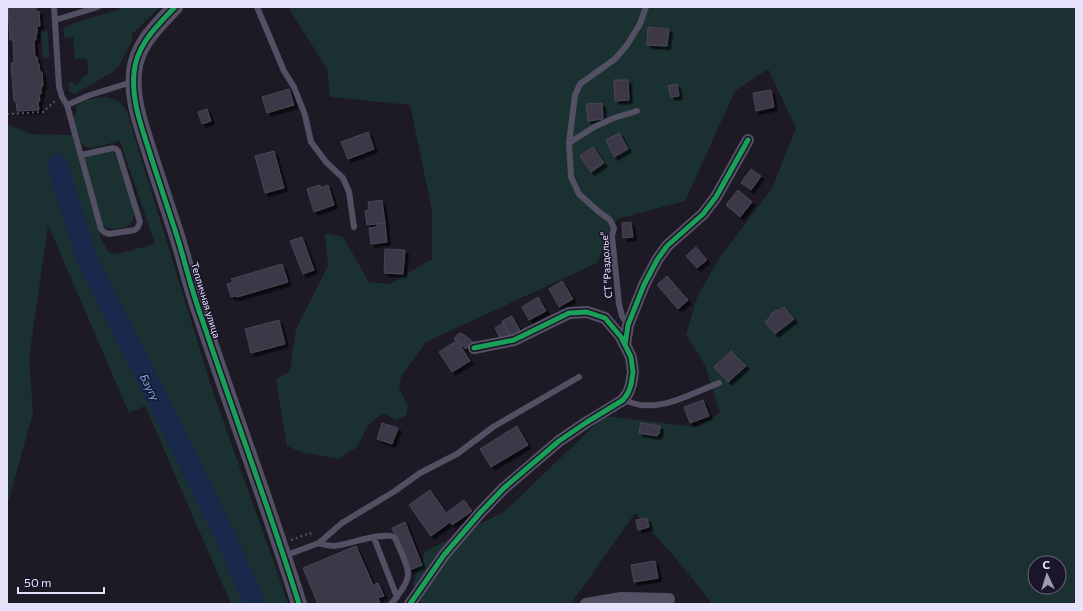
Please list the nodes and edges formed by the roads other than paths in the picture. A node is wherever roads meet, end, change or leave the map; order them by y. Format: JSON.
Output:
{"nodes":[{"id":1,"x":54,"y":7,"type":"edge"},
{"id":2,"x":98,"y":7,"type":"edge"},
{"id":3,"x":175,"y":7,"type":"edge"},
{"id":4,"x":257,"y":7,"type":"edge"},
{"id":5,"x":646,"y":7,"type":"edge"},
{"id":6,"x":55,"y":20,"type":"junction"},
{"id":7,"x":134,"y":81,"type":"junction"},
{"id":8,"x":67,"y":105,"type":"junction"},
{"id":9,"x":637,"y":111,"type":"dead end"},
{"id":10,"x":748,"y":140,"type":"dead end"},
{"id":11,"x":569,"y":143,"type":"junction"},
{"id":12,"x":81,"y":155,"type":"junction"},
{"id":13,"x":354,"y":227,"type":"dead end"},
{"id":14,"x":628,"y":325,"type":"junction"},
{"id":15,"x":625,"y":345,"type":"junction"},
{"id":16,"x":474,"y":348,"type":"dead end"},
{"id":17,"x":580,"y":377,"type":"dead end"},
{"id":18,"x":720,"y":383,"type":"dead end"},
{"id":19,"x":623,"y":400,"type":"junction"},
{"id":20,"x":374,"y":538,"type":"junction"},
{"id":21,"x":319,"y":543,"type":"junction"},
{"id":22,"x":286,"y":549,"type":"junction"},
{"id":23,"x":397,"y":597,"type":"junction"},
{"id":24,"x":670,"y":599,"type":"dead end"},
{"id":25,"x":300,"y":604,"type":"edge"},
{"id":26,"x":391,"y":604,"type":"edge"},
{"id":27,"x":410,"y":604,"type":"edge"},
{"id":28,"x":586,"y":604,"type":"edge"}],
"edges":[{"from":1,"to":6,"type":"lane"},
{"from":2,"to":6,"type":"lane"},
{"from":3,"to":7,"type":"street","name":"Тепличная улица"},
{"from":4,"to":13,"type":"lane"},
{"from":5,"to":11,"type":"lane","name":"СТ \"Раздолье\""},
{"from":6,"to":8,"type":"lane"},
{"from":7,"to":8,"type":"lane"},
{"from":7,"to":22,"type":"street","name":"Тепличная улица"},
{"from":8,"to":12,"type":"lane"},
{"from":9,"to":11,"type":"lane"},
{"from":10,"to":14,"type":"street"},
{"from":11,"to":14,"type":"lane","name":"СТ \"Раздолье\""},
{"from":12,"to":12,"type":"lane"},
{"from":14,"to":15,"type":"street"},
{"from":15,"to":16,"type":"street"},
{"from":15,"to":19,"type":"street"},
{"from":17,"to":21,"type":"lane"},
{"from":18,"to":19,"type":"lane"},
{"from":19,"to":27,"type":"street"},
{"from":20,"to":21,"type":"lane"},
{"from":20,"to":23,"type":"lane"},
{"from":20,"to":23,"type":"lane"},
{"from":21,"to":22,"type":"lane"},
{"from":22,"to":25,"type":"street","name":"Тепличная улица"},
{"from":23,"to":26,"type":"lane"},
{"from":24,"to":28,"type":"street"}]}
